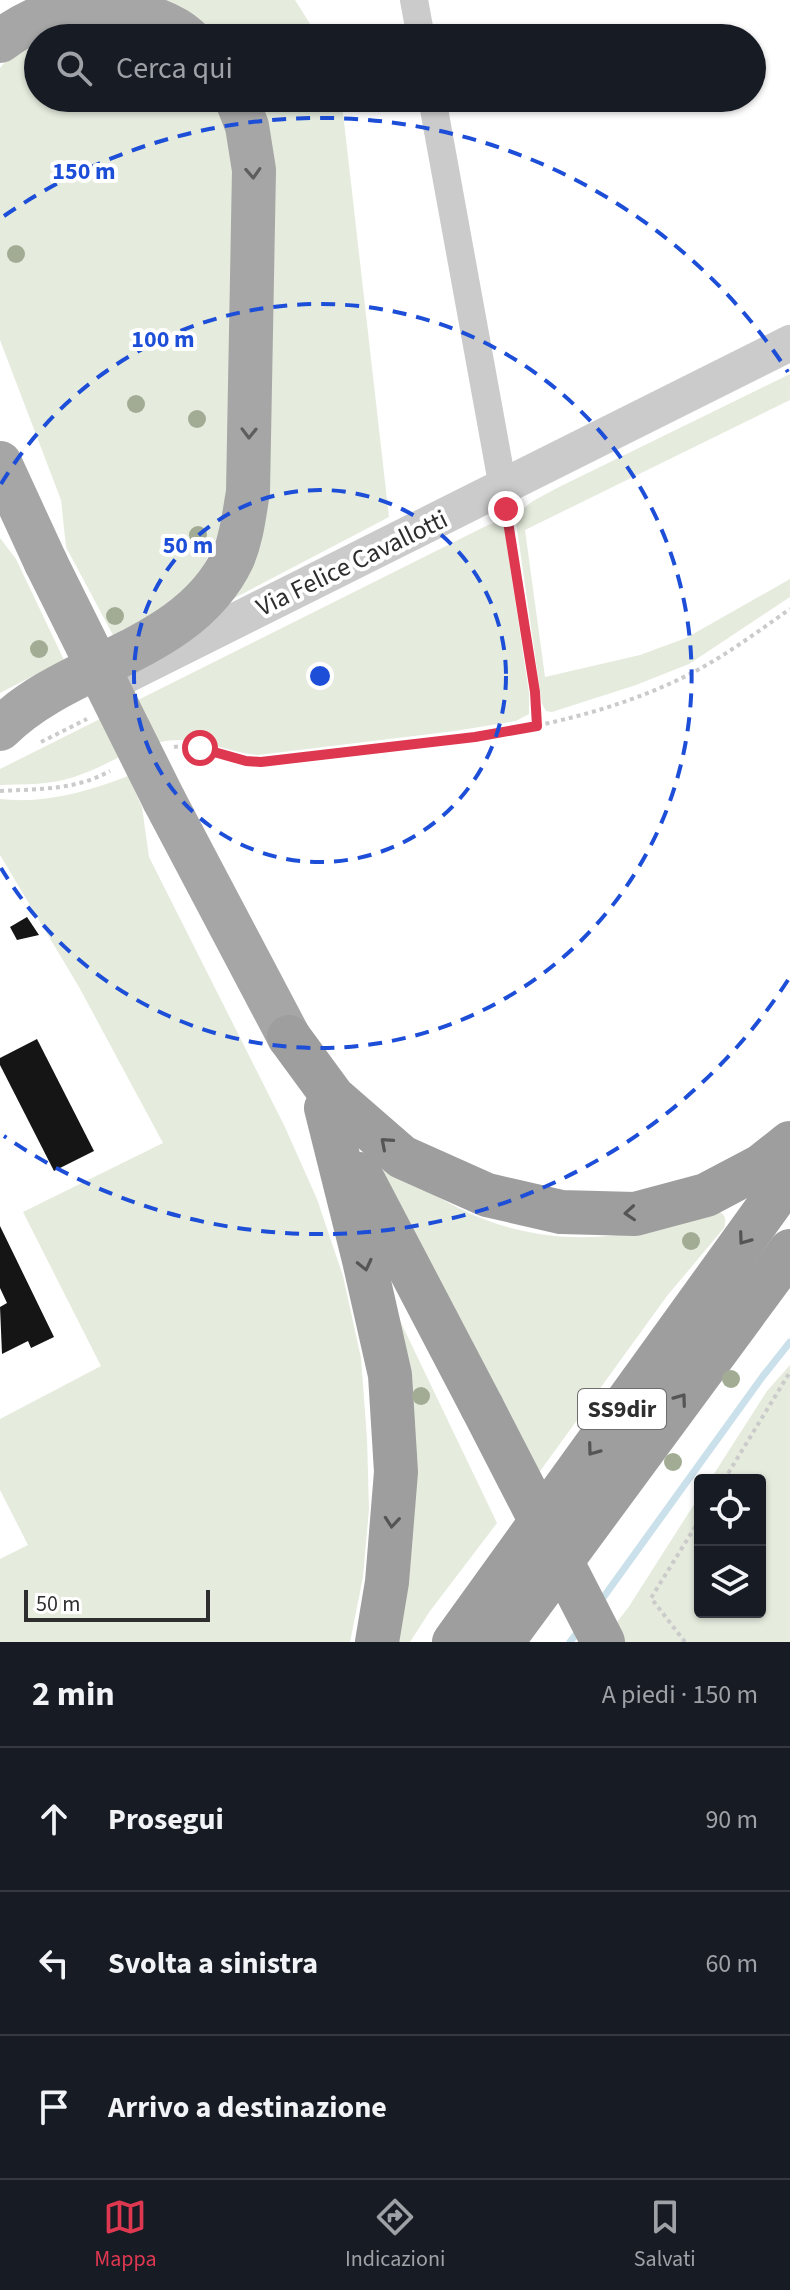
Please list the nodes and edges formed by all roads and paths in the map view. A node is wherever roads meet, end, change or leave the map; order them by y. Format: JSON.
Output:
{"nodes":[{"id":1,"x":414,"y":0,"type":"edge"},
{"id":2,"x":27,"y":24,"type":"edge"},
{"id":3,"x":160,"y":24,"type":"edge"},
{"id":4,"x":418,"y":24,"type":"edge"},
{"id":5,"x":24,"y":25,"type":"edge"},
{"id":6,"x":0,"y":41,"type":"edge"},
{"id":7,"x":242,"y":112,"type":"edge"},
{"id":8,"x":435,"y":112,"type":"edge"},
{"id":9,"x":790,"y":343,"type":"edge"},
{"id":10,"x":0,"y":463,"type":"edge"},
{"id":11,"x":503,"y":488,"type":"junction"},
{"id":12,"x":790,"y":609,"type":"edge"},
{"id":13,"x":537,"y":726,"type":"junction"},
{"id":14,"x":0,"y":729,"type":"edge"},
{"id":15,"x":0,"y":739,"type":"edge"},
{"id":16,"x":162,"y":748,"type":"dead end"},
{"id":17,"x":111,"y":770,"type":"dead end"},
{"id":18,"x":0,"y":791,"type":"edge"},
{"id":19,"x":289,"y":1037,"type":"junction"},
{"id":20,"x":326,"y":1108,"type":"junction"},
{"id":21,"x":790,"y":1143,"type":"edge"},
{"id":22,"x":790,"y":1176,"type":"edge"},
{"id":23,"x":790,"y":1251,"type":"edge"},
{"id":24,"x":790,"y":1372,"type":"edge"},
{"id":25,"x":728,"y":1474,"type":"edge"},
{"id":26,"x":694,"y":1529,"type":"edge"},
{"id":27,"x":377,"y":1642,"type":"edge"},
{"id":28,"x":454,"y":1642,"type":"edge"},
{"id":29,"x":502,"y":1642,"type":"edge"},
{"id":30,"x":603,"y":1642,"type":"edge"},
{"id":31,"x":685,"y":1642,"type":"edge"}],
"edges":[{"from":1,"to":4,"type":"street"},
{"from":2,"to":3,"type":"main road"},
{"from":5,"to":6,"type":"main road"},
{"from":7,"to":14,"type":"main road","one_way":true},
{"from":8,"to":11,"type":"street"},
{"from":9,"to":11,"type":"street","name":"Via Felice Cavallotti"},
{"from":10,"to":19,"type":"main road","bridge":true},
{"from":11,"to":13,"type":"path"},
{"from":11,"to":15,"type":"street","name":"Via Felice Cavallotti"},
{"from":12,"to":13,"type":"path"},
{"from":13,"to":16,"type":"path"},
{"from":17,"to":18,"type":"path"},
{"from":19,"to":20,"type":"highway"},
{"from":21,"to":19,"type":"highway","one_way":true},
{"from":20,"to":27,"type":"highway","one_way":true},
{"from":20,"to":30,"type":"highway","bridge":true},
{"from":22,"to":28,"type":"highway","number":"SS9dir","one_way":true},
{"from":29,"to":23,"type":"highway","number":"SS9dir","one_way":true},
{"from":24,"to":25,"type":"path"},
{"from":26,"to":31,"type":"path"}]}
